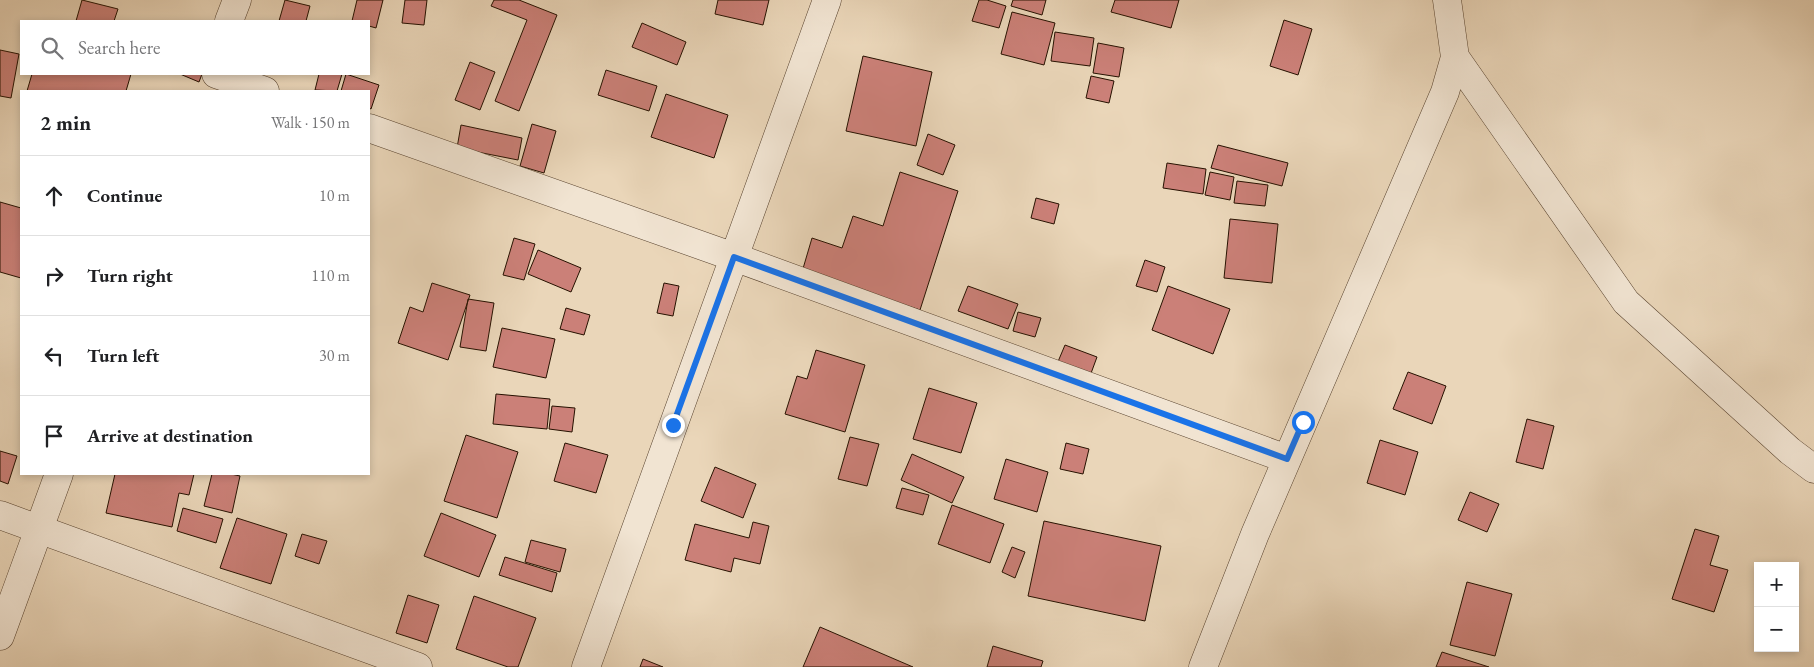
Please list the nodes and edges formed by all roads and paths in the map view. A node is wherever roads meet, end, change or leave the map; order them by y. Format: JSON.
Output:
{"nodes":[{"id":1,"x":237,"y":0,"type":"edge"},
{"id":2,"x":827,"y":0,"type":"edge"},
{"id":3,"x":1447,"y":0,"type":"edge"},
{"id":4,"x":229,"y":20,"type":"edge"},
{"id":5,"x":1455,"y":57,"type":"junction"},
{"id":6,"x":210,"y":75,"type":"edge"},
{"id":7,"x":219,"y":75,"type":"edge"},
{"id":8,"x":203,"y":90,"type":"edge"},
{"id":9,"x":262,"y":90,"type":"edge"},
{"id":10,"x":370,"y":128,"type":"edge"},
{"id":11,"x":734,"y":257,"type":"junction"},
{"id":12,"x":1287,"y":459,"type":"junction"},
{"id":13,"x":1814,"y":469,"type":"edge"},
{"id":14,"x":59,"y":475,"type":"edge"},
{"id":15,"x":0,"y":515,"type":"edge"},
{"id":16,"x":39,"y":529,"type":"junction"},
{"id":17,"x":0,"y":636,"type":"edge"},
{"id":18,"x":418,"y":667,"type":"edge"},
{"id":19,"x":586,"y":667,"type":"edge"},
{"id":20,"x":1203,"y":667,"type":"edge"}],
"edges":[{"from":1,"to":4,"type":"street"},
{"from":2,"to":11,"type":"street"},
{"from":3,"to":5,"type":"street"},
{"from":5,"to":12,"type":"street"},
{"from":5,"to":13,"type":"street"},
{"from":6,"to":8,"type":"street"},
{"from":7,"to":9,"type":"street"},
{"from":10,"to":11,"type":"street"},
{"from":11,"to":12,"type":"street"},
{"from":11,"to":19,"type":"street"},
{"from":12,"to":20,"type":"street"},
{"from":14,"to":16,"type":"street"},
{"from":15,"to":16,"type":"street"},
{"from":16,"to":17,"type":"street"},
{"from":16,"to":18,"type":"street"}]}
